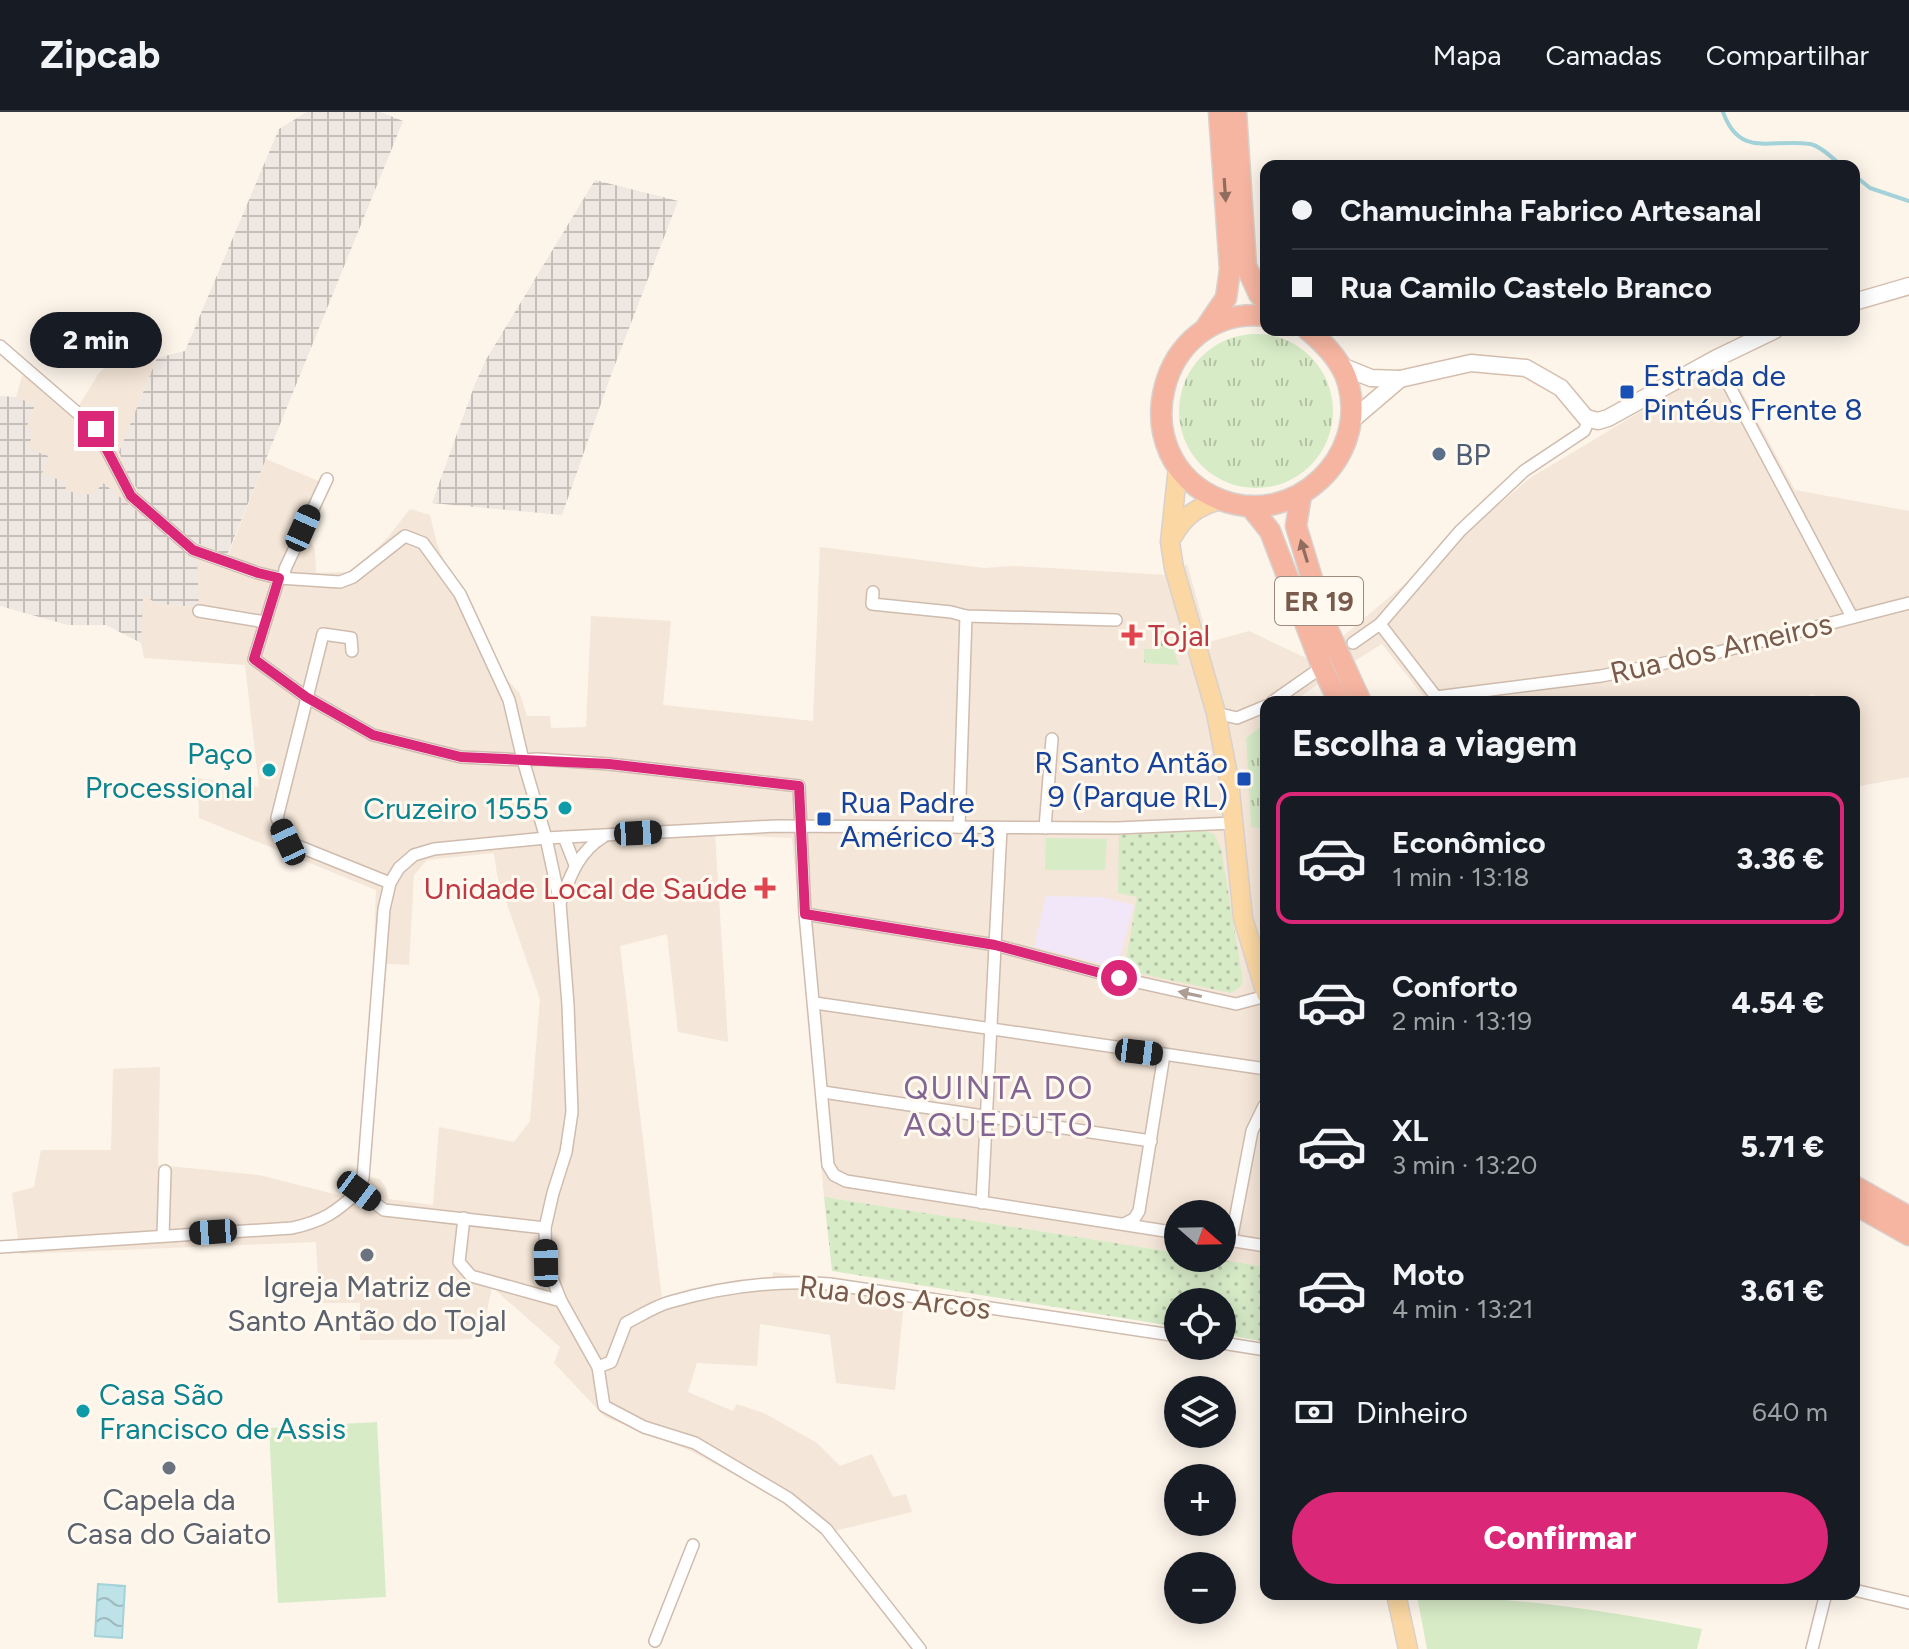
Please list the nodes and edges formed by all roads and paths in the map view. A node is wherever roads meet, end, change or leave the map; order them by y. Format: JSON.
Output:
{"nodes":[{"id":1,"x":1219,"y":112,"type":"edge"},
{"id":2,"x":1236,"y":112,"type":"edge"},
{"id":3,"x":1909,"y":286,"type":"edge"},
{"id":4,"x":1260,"y":295,"type":"edge"},
{"id":5,"x":1860,"y":300,"type":"edge"},
{"id":6,"x":1260,"y":315,"type":"edge"},
{"id":7,"x":1205,"y":329,"type":"junction"},
{"id":8,"x":1315,"y":336,"type":"edge"},
{"id":9,"x":1763,"y":336,"type":"edge"},
{"id":10,"x":0,"y":346,"type":"edge"},
{"id":11,"x":1715,"y":359,"type":"junction"},
{"id":12,"x":1339,"y":365,"type":"junction"},
{"id":13,"x":1400,"y":379,"type":"junction"},
{"id":14,"x":1352,"y":420,"type":"junction"},
{"id":15,"x":1589,"y":420,"type":"junction"},
{"id":16,"x":1178,"y":467,"type":"junction"},
{"id":17,"x":327,"y":479,"type":"dead end"},
{"id":18,"x":1301,"y":495,"type":"junction"},
{"id":19,"x":1220,"y":500,"type":"junction"},
{"id":20,"x":1250,"y":506,"type":"junction"},
{"id":21,"x":1170,"y":542,"type":"junction"},
{"id":22,"x":281,"y":578,"type":"junction"},
{"id":23,"x":873,"y":592,"type":"dead end"},
{"id":24,"x":1909,"y":603,"type":"edge"},
{"id":25,"x":199,"y":611,"type":"dead end"},
{"id":26,"x":966,"y":616,"type":"junction"},
{"id":27,"x":1852,"y":617,"type":"junction"},
{"id":28,"x":1116,"y":620,"type":"dead end"},
{"id":29,"x":265,"y":622,"type":"junction"},
{"id":30,"x":1380,"y":624,"type":"junction"},
{"id":31,"x":1353,"y":643,"type":"dead end"},
{"id":32,"x":352,"y":651,"type":"dead end"},
{"id":33,"x":1322,"y":667,"type":"junction"},
{"id":34,"x":1281,"y":696,"type":"edge"},
{"id":35,"x":1336,"y":696,"type":"edge"},
{"id":36,"x":1358,"y":696,"type":"edge"},
{"id":37,"x":1435,"y":696,"type":"edge"},
{"id":38,"x":1464,"y":696,"type":"edge"},
{"id":39,"x":306,"y":697,"type":"junction"},
{"id":40,"x":1260,"y":708,"type":"edge"},
{"id":41,"x":1216,"y":713,"type":"junction"},
{"id":42,"x":1052,"y":739,"type":"dead end"},
{"id":43,"x":523,"y":760,"type":"junction"},
{"id":44,"x":1233,"y":823,"type":"junction"},
{"id":45,"x":799,"y":826,"type":"junction"},
{"id":46,"x":959,"y":827,"type":"junction"},
{"id":47,"x":1001,"y":828,"type":"junction"},
{"id":48,"x":1045,"y":828,"type":"junction"},
{"id":49,"x":607,"y":835,"type":"junction"},
{"id":50,"x":564,"y":837,"type":"junction"},
{"id":51,"x":546,"y":838,"type":"junction"},
{"id":52,"x":575,"y":865,"type":"junction"},
{"id":53,"x":390,"y":883,"type":"junction"},
{"id":54,"x":560,"y":903,"type":"junction"},
{"id":55,"x":805,"y":914,"type":"junction"},
{"id":56,"x":995,"y":945,"type":"junction"},
{"id":57,"x":1260,"y":975,"type":"edge"},
{"id":58,"x":1260,"y":997,"type":"edge"},
{"id":59,"x":815,"y":1003,"type":"junction"},
{"id":60,"x":992,"y":1030,"type":"junction"},
{"id":61,"x":1164,"y":1055,"type":"junction"},
{"id":62,"x":1260,"y":1068,"type":"edge"},
{"id":63,"x":823,"y":1092,"type":"junction"},
{"id":64,"x":1260,"y":1114,"type":"edge"},
{"id":65,"x":986,"y":1116,"type":"junction"},
{"id":66,"x":1151,"y":1141,"type":"junction"},
{"id":67,"x":165,"y":1171,"type":"dead end"},
{"id":68,"x":1860,"y":1189,"type":"edge"},
{"id":69,"x":359,"y":1191,"type":"junction"},
{"id":70,"x":1236,"y":1201,"type":"edge"},
{"id":71,"x":982,"y":1203,"type":"junction"},
{"id":72,"x":1860,"y":1207,"type":"edge"},
{"id":73,"x":1909,"y":1217,"type":"edge"},
{"id":74,"x":464,"y":1218,"type":"junction"},
{"id":75,"x":1124,"y":1224,"type":"junction"},
{"id":76,"x":545,"y":1228,"type":"junction"},
{"id":77,"x":1164,"y":1231,"type":"edge"},
{"id":78,"x":163,"y":1235,"type":"junction"},
{"id":79,"x":1909,"y":1235,"type":"edge"},
{"id":80,"x":1236,"y":1241,"type":"edge"},
{"id":81,"x":1260,"y":1245,"type":"edge"},
{"id":82,"x":0,"y":1247,"type":"edge"},
{"id":83,"x":561,"y":1301,"type":"junction"},
{"id":84,"x":1164,"y":1334,"type":"edge"},
{"id":85,"x":1236,"y":1345,"type":"edge"},
{"id":86,"x":1260,"y":1349,"type":"edge"},
{"id":87,"x":598,"y":1367,"type":"junction"},
{"id":88,"x":693,"y":1545,"type":"dead end"},
{"id":89,"x":1860,"y":1591,"type":"edge"},
{"id":90,"x":1397,"y":1600,"type":"edge"},
{"id":91,"x":1826,"y":1600,"type":"edge"},
{"id":92,"x":1909,"y":1603,"type":"edge"},
{"id":93,"x":655,"y":1641,"type":"dead end"},
{"id":94,"x":920,"y":1649,"type":"edge"},
{"id":95,"x":1408,"y":1649,"type":"edge"},
{"id":96,"x":1812,"y":1649,"type":"edge"}],
"edges":[{"from":1,"to":7,"type":"highway","one_way":true},
{"from":2,"to":4,"type":"highway"},
{"from":3,"to":5,"type":"street"},
{"from":6,"to":7,"type":"highway"},
{"from":7,"to":16,"type":"highway"},
{"from":8,"to":12,"type":"highway"},
{"from":9,"to":11,"type":"street"},
{"from":10,"to":22,"type":"street"},
{"from":11,"to":15,"type":"street"},
{"from":11,"to":27,"type":"street"},
{"from":12,"to":13,"type":"street"},
{"from":12,"to":14,"type":"highway"},
{"from":13,"to":14,"type":"street"},
{"from":13,"to":15,"type":"street"},
{"from":14,"to":18,"type":"highway"},
{"from":15,"to":30,"type":"street"},
{"from":16,"to":19,"type":"highway"},
{"from":16,"to":21,"type":"main road"},
{"from":17,"to":22,"type":"street"},
{"from":18,"to":20,"type":"highway"},
{"from":36,"to":18,"type":"highway","number":"ER 19","one_way":true},
{"from":19,"to":20,"type":"highway"},
{"from":19,"to":21,"type":"main road"},
{"from":20,"to":33,"type":"highway","number":"ER 19"},
{"from":21,"to":41,"type":"main road"},
{"from":22,"to":29,"type":"street"},
{"from":22,"to":43,"type":"street"},
{"from":23,"to":26,"type":"street"},
{"from":24,"to":27,"type":"street","name":"Rua dos Arneiros"},
{"from":25,"to":29,"type":"street"},
{"from":26,"to":28,"type":"street"},
{"from":26,"to":46,"type":"street"},
{"from":27,"to":38,"type":"street","name":"Rua dos Arneiros"},
{"from":29,"to":39,"type":"street"},
{"from":30,"to":31,"type":"street"},
{"from":30,"to":37,"type":"street"},
{"from":32,"to":39,"type":"street"},
{"from":33,"to":34,"type":"street"},
{"from":33,"to":35,"type":"highway","number":"ER 19"},
{"from":39,"to":43,"type":"street"},
{"from":39,"to":53,"type":"street"},
{"from":40,"to":41,"type":"street"},
{"from":41,"to":44,"type":"main road"},
{"from":42,"to":48,"type":"street"},
{"from":43,"to":45,"type":"street"},
{"from":43,"to":51,"type":"street"},
{"from":44,"to":48,"type":"street"},
{"from":44,"to":57,"type":"main road"},
{"from":45,"to":46,"type":"street"},
{"from":45,"to":49,"type":"street"},
{"from":45,"to":55,"type":"street"},
{"from":46,"to":47,"type":"street"},
{"from":47,"to":48,"type":"street"},
{"from":47,"to":56,"type":"street"},
{"from":49,"to":50,"type":"street"},
{"from":49,"to":52,"type":"street"},
{"from":50,"to":51,"type":"street"},
{"from":50,"to":52,"type":"street"},
{"from":51,"to":53,"type":"street"},
{"from":51,"to":54,"type":"street"},
{"from":52,"to":54,"type":"street"},
{"from":53,"to":69,"type":"street"},
{"from":54,"to":76,"type":"street"},
{"from":55,"to":56,"type":"street"},
{"from":55,"to":59,"type":"street"},
{"from":58,"to":56,"type":"street","one_way":true},
{"from":56,"to":60,"type":"street"},
{"from":59,"to":60,"type":"street"},
{"from":59,"to":63,"type":"street"},
{"from":60,"to":61,"type":"street"},
{"from":60,"to":65,"type":"street"},
{"from":61,"to":62,"type":"street"},
{"from":61,"to":66,"type":"street"},
{"from":63,"to":65,"type":"street"},
{"from":63,"to":71,"type":"street"},
{"from":64,"to":70,"type":"street"},
{"from":65,"to":66,"type":"street"},
{"from":65,"to":71,"type":"street"},
{"from":66,"to":75,"type":"street"},
{"from":67,"to":78,"type":"street"},
{"from":68,"to":73,"type":"highway"},
{"from":69,"to":74,"type":"street"},
{"from":69,"to":78,"type":"street"},
{"from":71,"to":75,"type":"street"},
{"from":72,"to":79,"type":"highway"},
{"from":74,"to":76,"type":"street"},
{"from":74,"to":83,"type":"street"},
{"from":75,"to":77,"type":"street"},
{"from":76,"to":83,"type":"street"},
{"from":78,"to":82,"type":"street"},
{"from":80,"to":81,"type":"street"},
{"from":83,"to":87,"type":"street"},
{"from":84,"to":87,"type":"street","name":"Rua dos Arcos"},
{"from":85,"to":86,"type":"street"},
{"from":87,"to":94,"type":"street"},
{"from":88,"to":93,"type":"street"},
{"from":89,"to":92,"type":"street"},
{"from":90,"to":95,"type":"main road"},
{"from":91,"to":96,"type":"street"}]}
